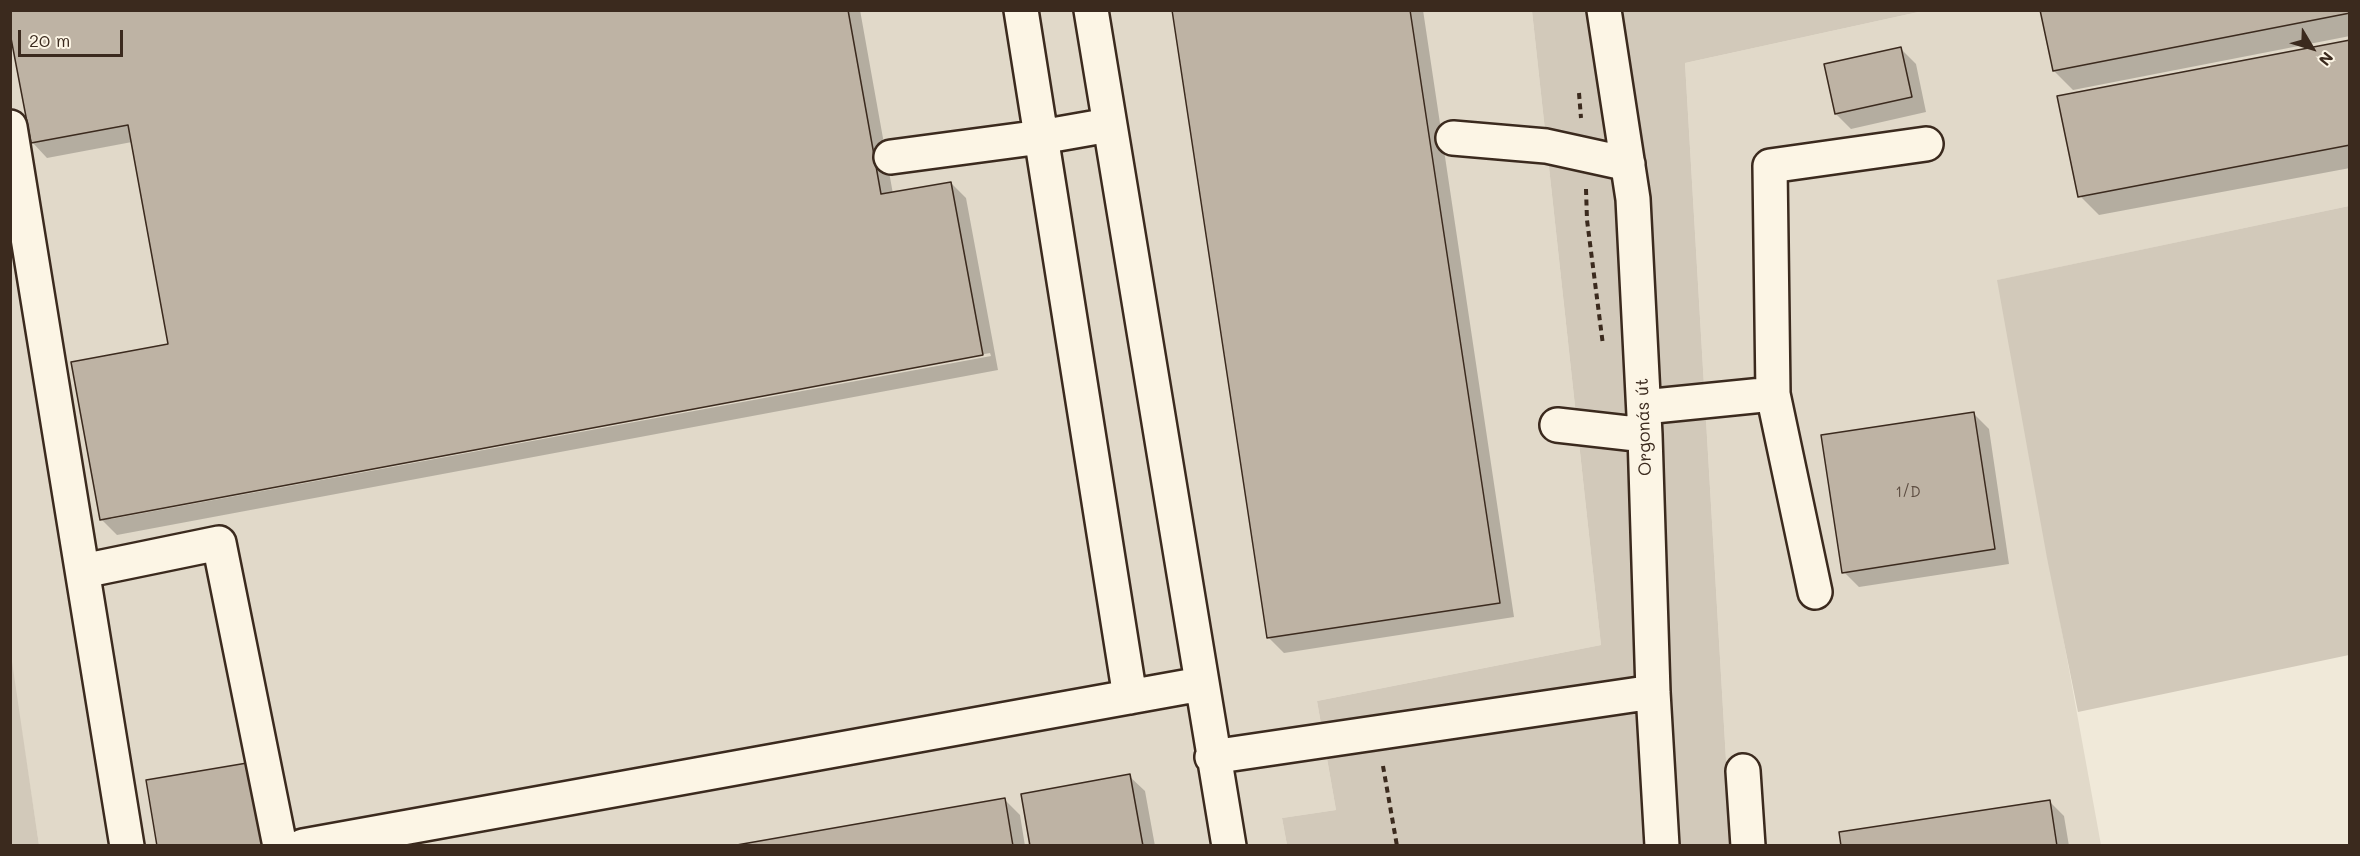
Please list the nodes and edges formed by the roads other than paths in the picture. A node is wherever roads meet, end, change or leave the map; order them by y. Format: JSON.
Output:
{"nodes":[{"id":1,"x":1021,"y":10,"type":"edge"},
{"id":2,"x":1091,"y":10,"type":"edge"},
{"id":3,"x":1604,"y":10,"type":"edge"},
{"id":4,"x":1109,"y":125,"type":"junction"},
{"id":5,"x":10,"y":127,"type":"edge"},
{"id":6,"x":1041,"y":137,"type":"junction"},
{"id":7,"x":1453,"y":138,"type":"dead end"},
{"id":8,"x":1926,"y":144,"type":"dead end"},
{"id":9,"x":891,"y":157,"type":"dead end"},
{"id":10,"x":1628,"y":164,"type":"junction"},
{"id":11,"x":1773,"y":393,"type":"junction"},
{"id":12,"x":1644,"y":421,"type":"junction"},
{"id":13,"x":1557,"y":425,"type":"dead end"},
{"id":14,"x":83,"y":571,"type":"junction"},
{"id":15,"x":1815,"y":592,"type":"dead end"},
{"id":16,"x":1201,"y":684,"type":"junction"},
{"id":17,"x":1653,"y":692,"type":"junction"},
{"id":18,"x":1130,"y":697,"type":"junction"},
{"id":19,"x":1212,"y":757,"type":"junction"},
{"id":20,"x":1743,"y":771,"type":"dead end"},
{"id":21,"x":127,"y":846,"type":"edge"},
{"id":22,"x":280,"y":846,"type":"edge"},
{"id":23,"x":303,"y":846,"type":"edge"},
{"id":24,"x":1229,"y":846,"type":"edge"},
{"id":25,"x":1662,"y":846,"type":"edge"},
{"id":26,"x":1748,"y":846,"type":"edge"}],
"edges":[{"from":1,"to":6,"type":"street"},
{"from":2,"to":4,"type":"street"},
{"from":3,"to":10,"type":"street","name":"Orgonás út"},
{"from":4,"to":6,"type":"street"},
{"from":4,"to":16,"type":"street"},
{"from":5,"to":14,"type":"street"},
{"from":6,"to":9,"type":"street"},
{"from":6,"to":18,"type":"street"},
{"from":7,"to":10,"type":"street"},
{"from":8,"to":11,"type":"street"},
{"from":10,"to":12,"type":"street","name":"Orgonás út"},
{"from":11,"to":12,"type":"street"},
{"from":11,"to":15,"type":"street"},
{"from":12,"to":13,"type":"street"},
{"from":12,"to":17,"type":"street","name":"Orgonás út"},
{"from":14,"to":21,"type":"street"},
{"from":14,"to":22,"type":"street"},
{"from":16,"to":18,"type":"street"},
{"from":16,"to":19,"type":"street"},
{"from":17,"to":19,"type":"street"},
{"from":17,"to":25,"type":"street","name":"Orgonás út"},
{"from":18,"to":23,"type":"street"},
{"from":19,"to":24,"type":"street"},
{"from":20,"to":26,"type":"street"}]}
